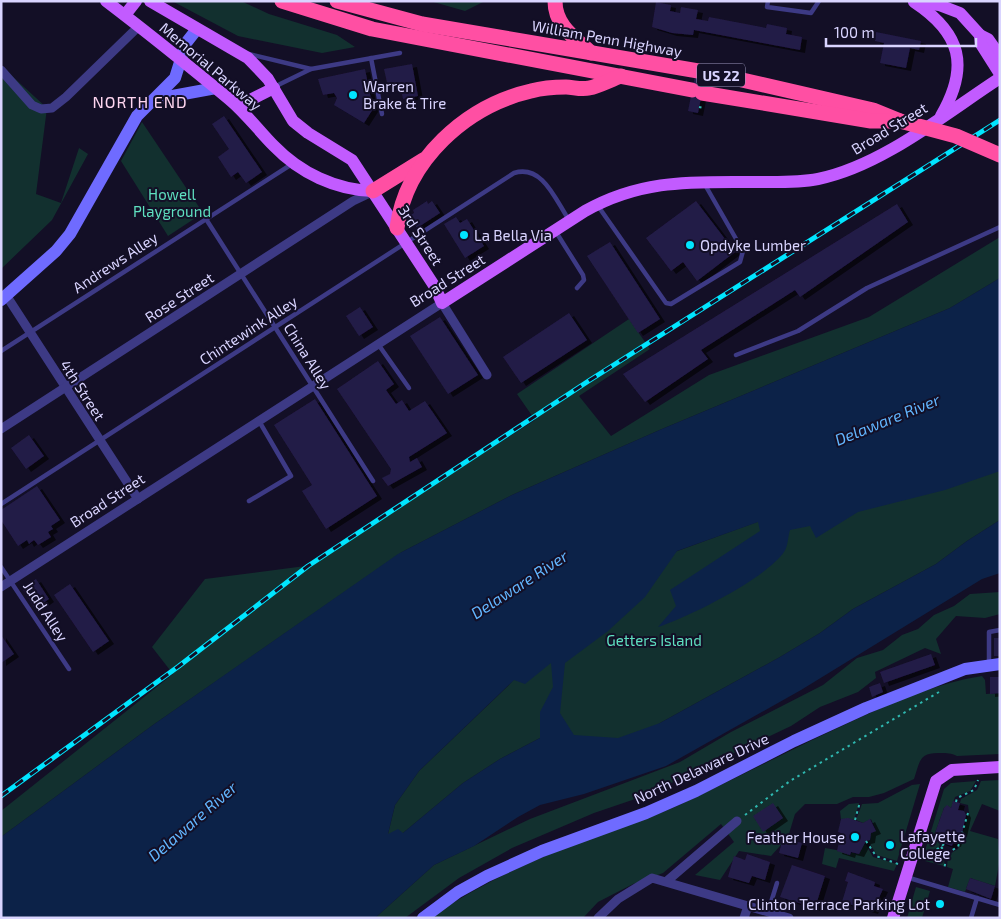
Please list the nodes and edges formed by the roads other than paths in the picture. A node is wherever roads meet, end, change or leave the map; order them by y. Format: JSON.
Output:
{"nodes":[{"id":1,"x":106,"y":1,"type":"edge"},
{"id":2,"x":136,"y":1,"type":"edge"},
{"id":3,"x":150,"y":1,"type":"edge"},
{"id":4,"x":282,"y":1,"type":"edge"},
{"id":5,"x":337,"y":1,"type":"edge"},
{"id":6,"x":555,"y":1,"type":"edge"},
{"id":7,"x":768,"y":1,"type":"edge"},
{"id":8,"x":819,"y":1,"type":"edge"},
{"id":9,"x":912,"y":2,"type":"edge"},
{"id":10,"x":124,"y":16,"type":"junction"},
{"id":11,"x":138,"y":26,"type":"junction"},
{"id":12,"x":197,"y":29,"type":"junction"},
{"id":13,"x":980,"y":35,"type":"junction"},
{"id":14,"x":238,"y":52,"type":"junction"},
{"id":15,"x":400,"y":53,"type":"dead end"},
{"id":16,"x":592,"y":53,"type":"junction"},
{"id":17,"x":1000,"y":56,"type":"edge"},
{"id":18,"x":372,"y":58,"type":"junction"},
{"id":19,"x":180,"y":60,"type":"junction"},
{"id":20,"x":311,"y":69,"type":"junction"},
{"id":21,"x":1,"y":70,"type":"edge"},
{"id":22,"x":1000,"y":74,"type":"edge"},
{"id":23,"x":622,"y":76,"type":"junction"},
{"id":24,"x":1000,"y":78,"type":"edge"},
{"id":25,"x":216,"y":88,"type":"junction"},
{"id":26,"x":274,"y":88,"type":"junction"},
{"id":27,"x":156,"y":99,"type":"junction"},
{"id":28,"x":238,"y":106,"type":"junction"},
{"id":29,"x":382,"y":114,"type":"dead end"},
{"id":30,"x":939,"y":118,"type":"junction"},
{"id":31,"x":900,"y":121,"type":"junction"},
{"id":32,"x":1000,"y":156,"type":"edge"},
{"id":33,"x":428,"y":157,"type":"junction"},
{"id":34,"x":294,"y":163,"type":"junction"},
{"id":35,"x":703,"y":182,"type":"junction"},
{"id":36,"x":373,"y":191,"type":"junction"},
{"id":37,"x":597,"y":204,"type":"junction"},
{"id":38,"x":206,"y":219,"type":"junction"},
{"id":39,"x":569,"y":221,"type":"junction"},
{"id":40,"x":1000,"y":227,"type":"edge"},
{"id":41,"x":397,"y":228,"type":"junction"},
{"id":42,"x":554,"y":231,"type":"junction"},
{"id":43,"x":406,"y":242,"type":"junction"},
{"id":44,"x":241,"y":274,"type":"junction"},
{"id":45,"x":577,"y":288,"type":"dead end"},
{"id":46,"x":4,"y":297,"type":"edge"},
{"id":47,"x":442,"y":302,"type":"junction"},
{"id":48,"x":275,"y":326,"type":"junction"},
{"id":49,"x":30,"y":332,"type":"junction"},
{"id":50,"x":378,"y":344,"type":"junction"},
{"id":51,"x":1,"y":351,"type":"edge"},
{"id":52,"x":736,"y":355,"type":"dead end"},
{"id":53,"x":487,"y":375,"type":"dead end"},
{"id":54,"x":312,"y":386,"type":"junction"},
{"id":55,"x":66,"y":387,"type":"junction"},
{"id":56,"x":409,"y":388,"type":"dead end"},
{"id":57,"x":259,"y":421,"type":"junction"},
{"id":58,"x":1,"y":429,"type":"edge"},
{"id":59,"x":99,"y":440,"type":"junction"},
{"id":60,"x":373,"y":482,"type":"dead end"},
{"id":61,"x":138,"y":499,"type":"junction"},
{"id":62,"x":249,"y":501,"type":"dead end"},
{"id":63,"x":1,"y":504,"type":"edge"},
{"id":64,"x":1,"y":567,"type":"edge"},
{"id":65,"x":11,"y":581,"type":"junction"},
{"id":66,"x":1,"y":587,"type":"edge"},
{"id":67,"x":1000,"y":630,"type":"edge"},
{"id":68,"x":994,"y":664,"type":"edge"},
{"id":69,"x":69,"y":669,"type":"dead end"},
{"id":70,"x":1000,"y":767,"type":"edge"},
{"id":71,"x":737,"y":821,"type":"road end"},
{"id":72,"x":905,"y":876,"type":"junction"},
{"id":73,"x":667,"y":881,"type":"junction"},
{"id":74,"x":777,"y":883,"type":"dead end"},
{"id":75,"x":977,"y":898,"type":"junction"},
{"id":76,"x":1000,"y":905,"type":"edge"},
{"id":77,"x":748,"y":906,"type":"junction"},
{"id":78,"x":768,"y":912,"type":"junction"},
{"id":79,"x":422,"y":918,"type":"edge"},
{"id":80,"x":598,"y":918,"type":"edge"},
{"id":81,"x":744,"y":918,"type":"edge"},
{"id":82,"x":789,"y":918,"type":"edge"},
{"id":83,"x":893,"y":918,"type":"edge"},
{"id":84,"x":971,"y":918,"type":"edge"}],
"edges":[{"from":1,"to":10,"type":"main road","name":"Memorial Parkway"},
{"from":2,"to":10,"type":"main road"},
{"from":3,"to":12,"type":"main road","name":"Memorial Parkway"},
{"from":4,"to":23,"type":"highway","name":"William Penn Highway","number":"US 22"},
{"from":5,"to":16,"type":"highway","name":"William Penn Highway","number":"US 22"},
{"from":6,"to":16,"type":"highway"},
{"from":7,"to":8,"type":"lane"},
{"from":9,"to":13,"type":"main road"},
{"from":9,"to":30,"type":"main road"},
{"from":10,"to":11,"type":"main road","name":"Memorial Parkway"},
{"from":11,"to":19,"type":"main road","name":"Memorial Parkway"},
{"from":11,"to":21,"type":"street"},
{"from":12,"to":14,"type":"main road","name":"Memorial Parkway"},
{"from":12,"to":19,"type":"main road"},
{"from":13,"to":17,"type":"main road"},
{"from":13,"to":22,"type":"main road"},
{"from":14,"to":20,"type":"lane"},
{"from":14,"to":26,"type":"main road","name":"Memorial Parkway"},
{"from":15,"to":18,"type":"lane"},
{"from":16,"to":31,"type":"highway","name":"William Penn Highway","number":"US 22"},
{"from":18,"to":20,"type":"lane"},
{"from":18,"to":29,"type":"lane"},
{"from":19,"to":25,"type":"main road","name":"Memorial Parkway"},
{"from":19,"to":27,"type":"main road"},
{"from":20,"to":26,"type":"lane"},
{"from":23,"to":31,"type":"highway","name":"William Penn Highway","number":"US 22"},
{"from":23,"to":33,"type":"highway"},
{"from":24,"to":30,"type":"main road","name":"Broad Street"},
{"from":25,"to":27,"type":"main road"},
{"from":25,"to":28,"type":"main road","name":"Memorial Parkway"},
{"from":26,"to":28,"type":"main road"},
{"from":26,"to":36,"type":"main road","name":"Memorial Parkway"},
{"from":27,"to":46,"type":"main road"},
{"from":28,"to":34,"type":"main road","name":"Memorial Parkway"},
{"from":30,"to":35,"type":"main road","name":"Broad Street"},
{"from":31,"to":32,"type":"highway","name":"William Penn Highway","number":"US 22","bridge":true},
{"from":33,"to":36,"type":"highway"},
{"from":33,"to":41,"type":"highway"},
{"from":34,"to":36,"type":"main road","name":"Memorial Parkway"},
{"from":34,"to":38,"type":"lane","name":"Andrews Alley"},
{"from":35,"to":37,"type":"main road","name":"Broad Street"},
{"from":35,"to":37,"type":"lane"},
{"from":36,"to":41,"type":"main road","name":"3rd Street"},
{"from":36,"to":44,"type":"street","name":"Rose Street"},
{"from":37,"to":39,"type":"main road","name":"Broad Street"},
{"from":38,"to":44,"type":"lane","name":"China Alley"},
{"from":38,"to":49,"type":"lane","name":"Andrews Alley"},
{"from":39,"to":42,"type":"main road","name":"Broad Street"},
{"from":39,"to":43,"type":"lane","name":"Chintewink Alley"},
{"from":40,"to":52,"type":"lane"},
{"from":41,"to":43,"type":"main road","name":"3rd Street"},
{"from":42,"to":45,"type":"lane"},
{"from":42,"to":47,"type":"main road","name":"Broad Street"},
{"from":43,"to":47,"type":"main road","name":"3rd Street"},
{"from":43,"to":48,"type":"lane","name":"Chintewink Alley"},
{"from":44,"to":48,"type":"lane","name":"China Alley"},
{"from":44,"to":55,"type":"street","name":"Rose Street"},
{"from":46,"to":49,"type":"street","name":"4th Street"},
{"from":47,"to":50,"type":"street","name":"Broad Street"},
{"from":47,"to":53,"type":"street","name":"3rd Street"},
{"from":48,"to":54,"type":"lane","name":"China Alley"},
{"from":48,"to":59,"type":"lane","name":"Chintewink Alley"},
{"from":49,"to":51,"type":"lane","name":"Andrews Alley"},
{"from":49,"to":55,"type":"street","name":"4th Street"},
{"from":50,"to":54,"type":"street","name":"Broad Street"},
{"from":50,"to":56,"type":"lane"},
{"from":54,"to":57,"type":"street","name":"Broad Street"},
{"from":54,"to":60,"type":"lane","name":"China Alley"},
{"from":55,"to":58,"type":"street","name":"Rose Street"},
{"from":55,"to":59,"type":"street","name":"4th Street"},
{"from":57,"to":61,"type":"street","name":"Broad Street"},
{"from":57,"to":62,"type":"lane"},
{"from":59,"to":61,"type":"street","name":"4th Street"},
{"from":59,"to":63,"type":"lane","name":"Chintewink Alley"},
{"from":61,"to":65,"type":"street","name":"Broad Street"},
{"from":64,"to":65,"type":"lane","name":"Judd Alley"},
{"from":65,"to":66,"type":"street","name":"Broad Street"},
{"from":65,"to":69,"type":"lane","name":"Judd Alley"},
{"from":67,"to":68,"type":"lane"},
{"from":68,"to":79,"type":"main road","name":"North Delaware Drive"},
{"from":70,"to":72,"type":"main road"},
{"from":71,"to":73,"type":"street"},
{"from":72,"to":75,"type":"lane"},
{"from":72,"to":83,"type":"main road"},
{"from":73,"to":77,"type":"street"},
{"from":73,"to":80,"type":"street"},
{"from":74,"to":78,"type":"lane"},
{"from":75,"to":76,"type":"lane"},
{"from":75,"to":84,"type":"lane"},
{"from":77,"to":78,"type":"street"},
{"from":77,"to":81,"type":"street"},
{"from":78,"to":82,"type":"street"}]}
